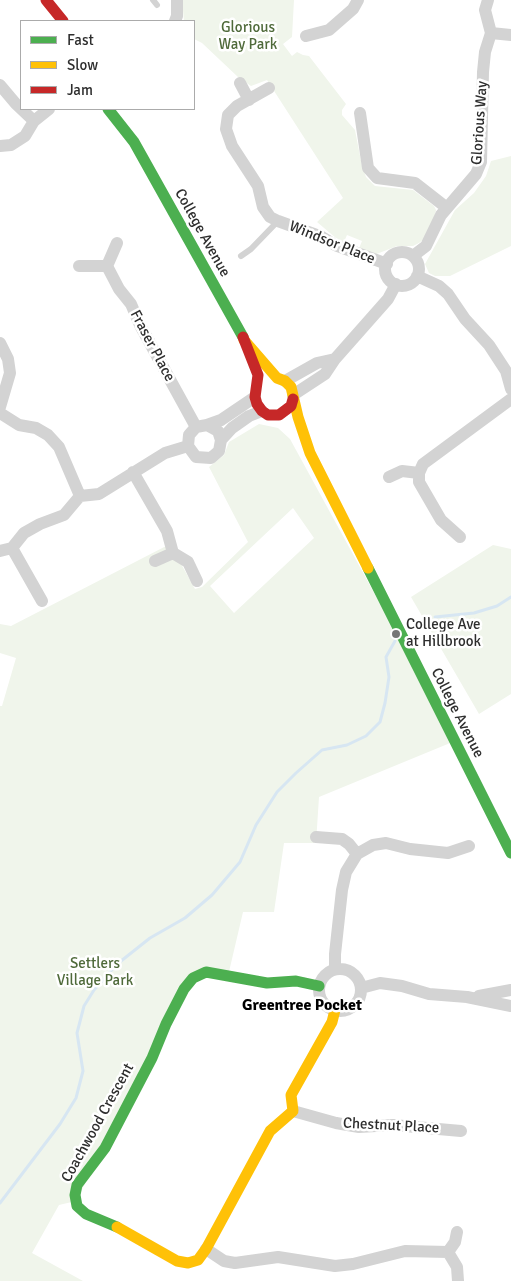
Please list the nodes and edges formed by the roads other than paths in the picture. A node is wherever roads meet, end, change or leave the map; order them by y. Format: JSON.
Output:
{"nodes":[{"id":1,"x":46,"y":0,"type":"edge"},
{"id":2,"x":177,"y":0,"type":"edge"},
{"id":3,"x":358,"y":0,"type":"edge"},
{"id":4,"x":488,"y":0,"type":"edge"},
{"id":5,"x":62,"y":20,"type":"edge"},
{"id":6,"x":175,"y":20,"type":"edge"},
{"id":7,"x":491,"y":34,"type":"junction"},
{"id":8,"x":511,"y":35,"type":"edge"},
{"id":9,"x":306,"y":36,"type":"dead end"},
{"id":10,"x":240,"y":83,"type":"dead end"},
{"id":11,"x":0,"y":85,"type":"edge"},
{"id":12,"x":269,"y":88,"type":"dead end"},
{"id":13,"x":249,"y":100,"type":"junction"},
{"id":14,"x":20,"y":108,"type":"edge"},
{"id":15,"x":22,"y":110,"type":"edge"},
{"id":16,"x":47,"y":110,"type":"edge"},
{"id":17,"x":109,"y":110,"type":"edge"},
{"id":18,"x":123,"y":110,"type":"edge"},
{"id":19,"x":360,"y":113,"type":"dead end"},
{"id":20,"x":34,"y":121,"type":"junction"},
{"id":21,"x":134,"y":142,"type":"junction"},
{"id":22,"x":0,"y":146,"type":"edge"},
{"id":23,"x":447,"y":208,"type":"junction"},
{"id":24,"x":278,"y":221,"type":"junction"},
{"id":25,"x":117,"y":243,"type":"dead end"},
{"id":26,"x":241,"y":256,"type":"dead end"},
{"id":27,"x":413,"y":256,"type":"junction"},
{"id":28,"x":386,"y":264,"type":"junction"},
{"id":29,"x":79,"y":266,"type":"dead end"},
{"id":30,"x":107,"y":266,"type":"junction"},
{"id":31,"x":417,"y":276,"type":"junction"},
{"id":32,"x":396,"y":284,"type":"junction"},
{"id":33,"x":244,"y":340,"type":"junction"},
{"id":34,"x":0,"y":343,"type":"edge"},
{"id":35,"x":334,"y":359,"type":"junction"},
{"id":36,"x":281,"y":379,"type":"junction"},
{"id":37,"x":511,"y":389,"type":"edge"},
{"id":38,"x":256,"y":392,"type":"junction"},
{"id":39,"x":293,"y":397,"type":"junction"},
{"id":40,"x":511,"y":399,"type":"edge"},
{"id":41,"x":0,"y":407,"type":"edge"},
{"id":42,"x":262,"y":411,"type":"junction"},
{"id":43,"x":0,"y":413,"type":"edge"},
{"id":44,"x":274,"y":416,"type":"junction"},
{"id":45,"x":202,"y":426,"type":"junction"},
{"id":46,"x":221,"y":440,"type":"junction"},
{"id":47,"x":188,"y":446,"type":"junction"},
{"id":48,"x":310,"y":453,"type":"junction"},
{"id":49,"x":133,"y":472,"type":"junction"},
{"id":50,"x":419,"y":473,"type":"junction"},
{"id":51,"x":389,"y":477,"type":"dead end"},
{"id":52,"x":80,"y":496,"type":"junction"},
{"id":53,"x":460,"y":537,"type":"dead end"},
{"id":54,"x":6,"y":550,"type":"edge"},
{"id":55,"x":173,"y":553,"type":"junction"},
{"id":56,"x":155,"y":561,"type":"dead end"},
{"id":57,"x":197,"y":581,"type":"dead end"},
{"id":58,"x":42,"y":601,"type":"dead end"},
{"id":59,"x":316,"y":837,"type":"dead end"},
{"id":60,"x":469,"y":846,"type":"dead end"},
{"id":61,"x":511,"y":853,"type":"edge"},
{"id":62,"x":357,"y":854,"type":"junction"},
{"id":63,"x":335,"y":969,"type":"junction"},
{"id":64,"x":319,"y":986,"type":"junction"},
{"id":65,"x":361,"y":988,"type":"junction"},
{"id":66,"x":511,"y":990,"type":"edge"},
{"id":67,"x":467,"y":998,"type":"junction"},
{"id":68,"x":511,"y":1006,"type":"edge"},
{"id":69,"x":335,"y":1010,"type":"junction"},
{"id":70,"x":293,"y":1111,"type":"junction"},
{"id":71,"x":461,"y":1130,"type":"dead end"},
{"id":72,"x":457,"y":1232,"type":"dead end"},
{"id":73,"x":206,"y":1249,"type":"junction"},
{"id":74,"x":448,"y":1252,"type":"junction"},
{"id":75,"x":458,"y":1281,"type":"edge"}],
"edges":[{"from":1,"to":5,"type":"street"},
{"from":2,"to":6,"type":"street"},
{"from":3,"to":9,"type":"street"},
{"from":4,"to":7,"type":"street","name":"Glorious Way"},
{"from":7,"to":8,"type":"street"},
{"from":7,"to":23,"type":"street","name":"Glorious Way"},
{"from":10,"to":13,"type":"street"},
{"from":11,"to":14,"type":"street"},
{"from":12,"to":13,"type":"street","name":"Windsor Place"},
{"from":13,"to":24,"type":"street","name":"Windsor Place"},
{"from":15,"to":20,"type":"street"},
{"from":16,"to":20,"type":"street"},
{"from":17,"to":21,"type":"street","name":"College Avenue"},
{"from":18,"to":21,"type":"street","name":"College Avenue"},
{"from":19,"to":23,"type":"street"},
{"from":20,"to":22,"type":"street"},
{"from":21,"to":33,"type":"street","name":"College Avenue"},
{"from":23,"to":27,"type":"street","name":"Glorious Way"},
{"from":24,"to":26,"type":"lane","name":"Windsor Place"},
{"from":24,"to":28,"type":"street","name":"Windsor Place"},
{"from":25,"to":30,"type":"street"},
{"from":27,"to":28,"type":"street"},
{"from":27,"to":31,"type":"street"},
{"from":28,"to":32,"type":"street"},
{"from":29,"to":30,"type":"street"},
{"from":30,"to":45,"type":"street","name":"Fraser Place"},
{"from":31,"to":32,"type":"street"},
{"from":31,"to":37,"type":"street"},
{"from":32,"to":35,"type":"street"},
{"from":33,"to":36,"type":"street","name":"College Avenue"},
{"from":33,"to":38,"type":"street","name":"College Avenue"},
{"from":34,"to":41,"type":"street"},
{"from":35,"to":36,"type":"street"},
{"from":35,"to":39,"type":"street"},
{"from":36,"to":38,"type":"street"},
{"from":36,"to":39,"type":"street","name":"College Avenue"},
{"from":38,"to":42,"type":"street","name":"College Avenue"},
{"from":38,"to":45,"type":"street"},
{"from":39,"to":44,"type":"street"},
{"from":39,"to":48,"type":"street","name":"College Avenue"},
{"from":40,"to":50,"type":"street"},
{"from":42,"to":44,"type":"street","name":"College Avenue"},
{"from":42,"to":46,"type":"street"},
{"from":43,"to":52,"type":"street"},
{"from":44,"to":48,"type":"street","name":"College Avenue"},
{"from":45,"to":46,"type":"street"},
{"from":45,"to":47,"type":"street"},
{"from":46,"to":47,"type":"street"},
{"from":47,"to":49,"type":"street"},
{"from":48,"to":61,"type":"street","name":"College Avenue"},
{"from":49,"to":52,"type":"street"},
{"from":49,"to":55,"type":"street"},
{"from":50,"to":51,"type":"street"},
{"from":50,"to":53,"type":"street"},
{"from":52,"to":54,"type":"street"},
{"from":54,"to":58,"type":"street"},
{"from":55,"to":56,"type":"street"},
{"from":55,"to":57,"type":"street"},
{"from":59,"to":62,"type":"street"},
{"from":60,"to":62,"type":"street"},
{"from":62,"to":63,"type":"street"},
{"from":63,"to":64,"type":"street"},
{"from":63,"to":65,"type":"street"},
{"from":64,"to":69,"type":"street"},
{"from":64,"to":73,"type":"street","name":"Coachwood Crescent"},
{"from":65,"to":67,"type":"street"},
{"from":65,"to":69,"type":"street"},
{"from":66,"to":67,"type":"street"},
{"from":67,"to":68,"type":"street"},
{"from":69,"to":70,"type":"street"},
{"from":70,"to":71,"type":"street","name":"Chestnut Place"},
{"from":70,"to":73,"type":"street","name":"Coachwood Crescent"},
{"from":72,"to":74,"type":"street"},
{"from":73,"to":74,"type":"street"},
{"from":74,"to":75,"type":"street"}]}
